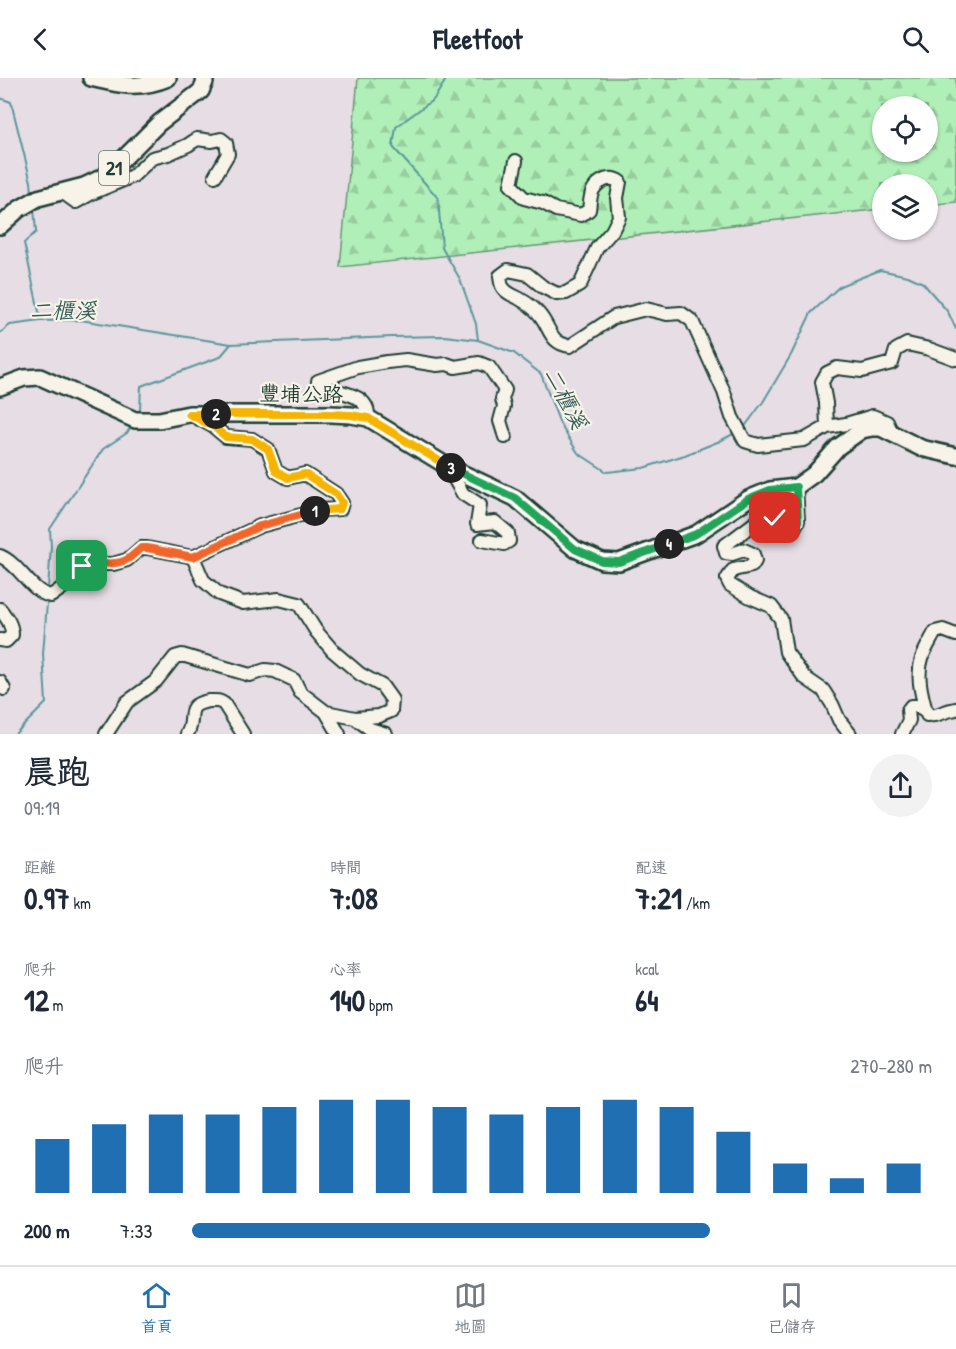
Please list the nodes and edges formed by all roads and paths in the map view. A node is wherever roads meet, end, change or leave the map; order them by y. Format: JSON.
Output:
{"nodes":[{"id":1,"x":91,"y":78,"type":"edge"},
{"id":2,"x":168,"y":78,"type":"edge"},
{"id":3,"x":204,"y":78,"type":"edge"},
{"id":4,"x":516,"y":161,"type":"dead end"},
{"id":5,"x":215,"y":176,"type":"dead end"},
{"id":6,"x":62,"y":192,"type":"junction"},
{"id":7,"x":0,"y":226,"type":"edge"},
{"id":8,"x":956,"y":359,"type":"edge"},
{"id":9,"x":0,"y":387,"type":"edge"},
{"id":10,"x":189,"y":414,"type":"junction"},
{"id":11,"x":368,"y":418,"type":"junction"},
{"id":12,"x":827,"y":427,"type":"junction"},
{"id":13,"x":892,"y":434,"type":"junction"},
{"id":14,"x":505,"y":437,"type":"dead end"},
{"id":15,"x":956,"y":456,"type":"edge"},
{"id":16,"x":447,"y":466,"type":"junction"},
{"id":17,"x":796,"y":487,"type":"junction"},
{"id":18,"x":482,"y":540,"type":"dead end"},
{"id":19,"x":0,"y":556,"type":"edge"},
{"id":20,"x":193,"y":557,"type":"junction"},
{"id":21,"x":0,"y":609,"type":"edge"},
{"id":22,"x":956,"y":635,"type":"edge"},
{"id":23,"x":0,"y":640,"type":"edge"},
{"id":24,"x":956,"y":709,"type":"edge"},
{"id":25,"x":326,"y":712,"type":"junction"},
{"id":26,"x":927,"y":715,"type":"junction"},
{"id":27,"x":355,"y":718,"type":"junction"},
{"id":28,"x":106,"y":734,"type":"edge"},
{"id":29,"x":187,"y":734,"type":"edge"},
{"id":30,"x":243,"y":734,"type":"edge"},
{"id":31,"x":339,"y":734,"type":"edge"},
{"id":32,"x":386,"y":734,"type":"edge"},
{"id":33,"x":850,"y":734,"type":"edge"},
{"id":34,"x":902,"y":734,"type":"edge"}],
"edges":[{"from":1,"to":2,"type":"main road"},
{"from":3,"to":6,"type":"main road","number":"21"},
{"from":4,"to":12,"type":"street"},
{"from":5,"to":6,"type":"street"},
{"from":6,"to":7,"type":"main road","number":"21"},
{"from":8,"to":12,"type":"street"},
{"from":9,"to":10,"type":"main road","name":"豐埔公路"},
{"from":10,"to":11,"type":"main road","name":"豐埔公路"},
{"from":10,"to":20,"type":"street"},
{"from":11,"to":14,"type":"street"},
{"from":11,"to":16,"type":"main road","name":"豐埔公路"},
{"from":12,"to":13,"type":"street"},
{"from":13,"to":15,"type":"main road"},
{"from":13,"to":17,"type":"main road"},
{"from":16,"to":17,"type":"main road","name":"豐埔公路"},
{"from":16,"to":18,"type":"street"},
{"from":17,"to":33,"type":"street"},
{"from":19,"to":20,"type":"street"},
{"from":20,"to":27,"type":"street"},
{"from":21,"to":23,"type":"street"},
{"from":22,"to":26,"type":"street"},
{"from":24,"to":26,"type":"street"},
{"from":25,"to":27,"type":"street"},
{"from":25,"to":28,"type":"street"},
{"from":25,"to":31,"type":"street"},
{"from":26,"to":34,"type":"street"},
{"from":27,"to":32,"type":"street"},
{"from":29,"to":30,"type":"street"}]}
